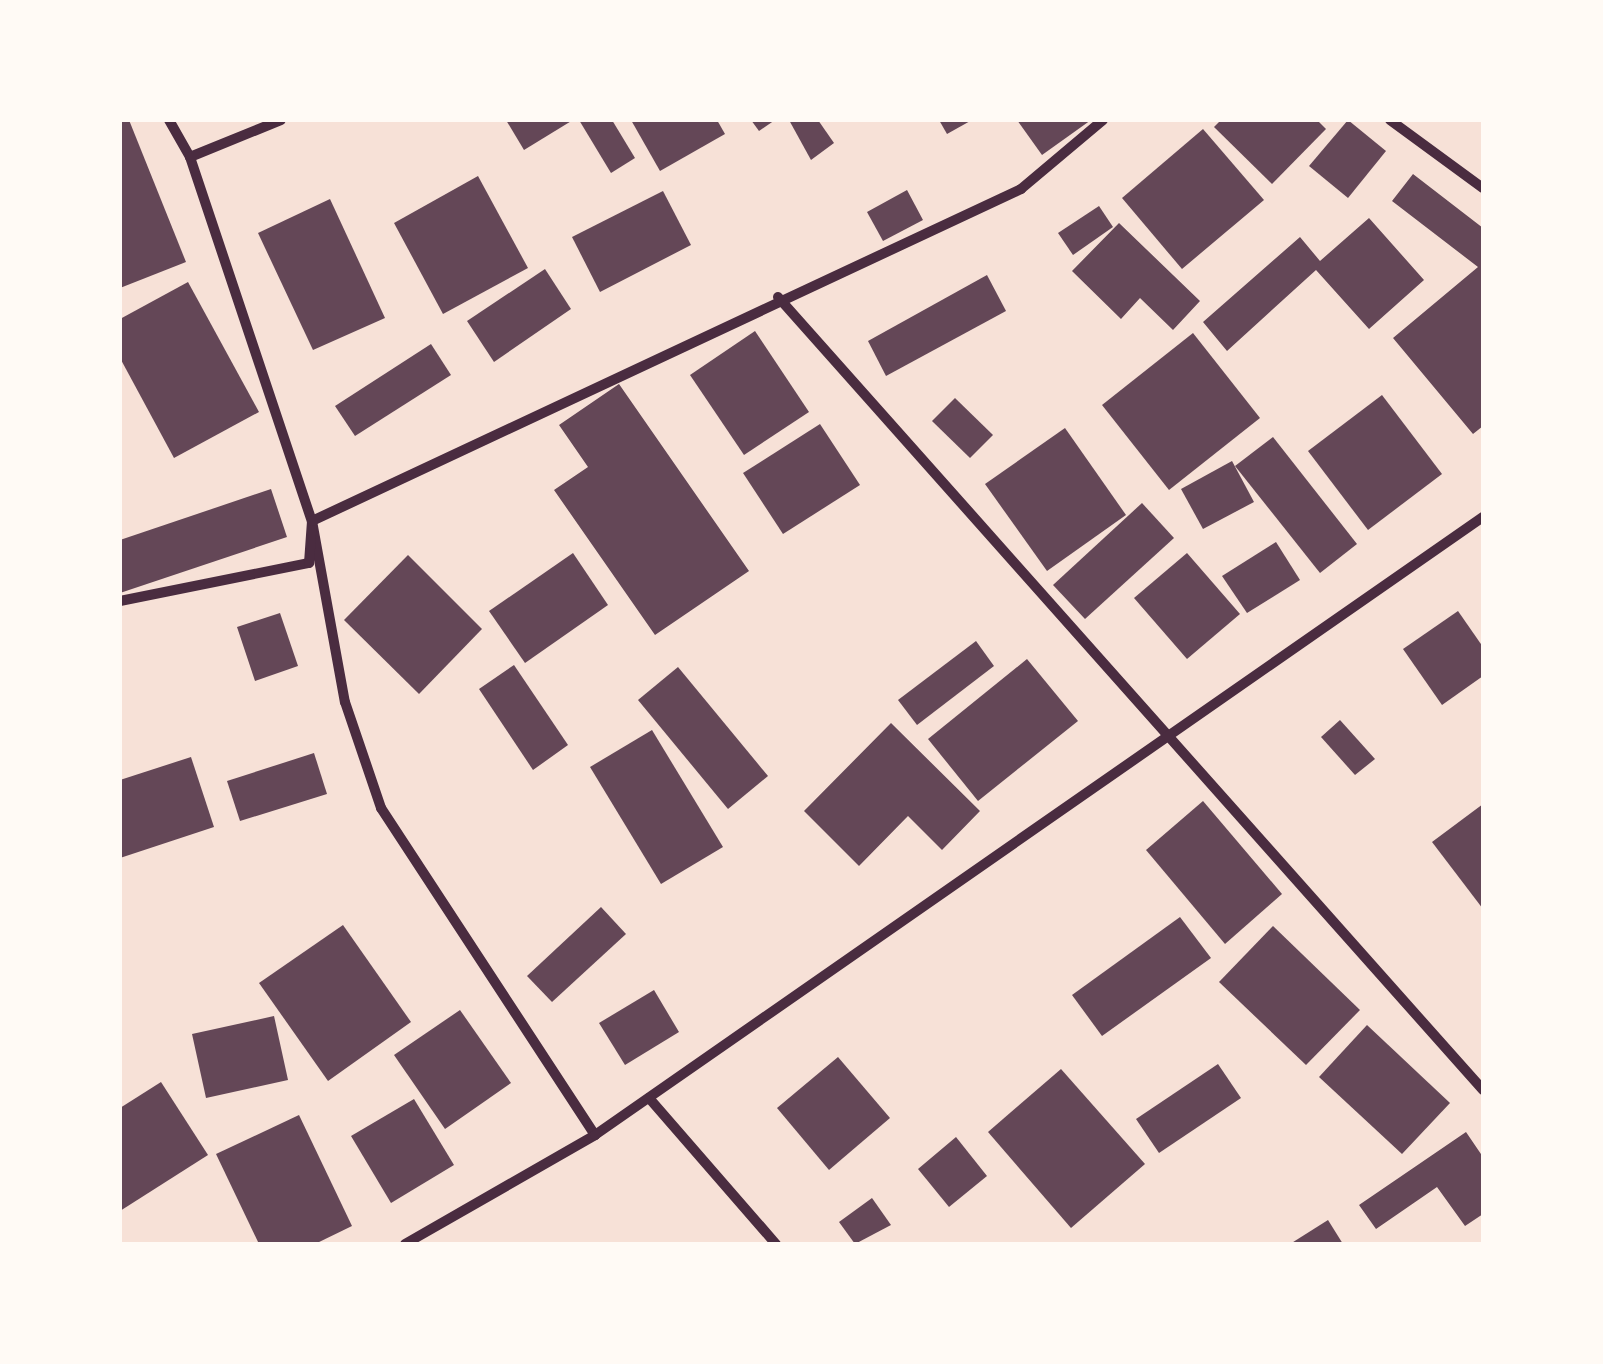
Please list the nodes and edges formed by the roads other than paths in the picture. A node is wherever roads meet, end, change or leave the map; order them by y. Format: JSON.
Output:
{"nodes":[{"id":1,"x":169,"y":120,"type":"edge"},
{"id":2,"x":281,"y":120,"type":"edge"},
{"id":3,"x":1103,"y":120,"type":"edge"},
{"id":4,"x":1390,"y":120,"type":"edge"},
{"id":5,"x":190,"y":157,"type":"junction"},
{"id":6,"x":1483,"y":188,"type":"edge"},
{"id":7,"x":778,"y":297,"type":"junction"},
{"id":8,"x":1483,"y":517,"type":"edge"},
{"id":9,"x":312,"y":521,"type":"junction"},
{"id":10,"x":120,"y":600,"type":"edge"},
{"id":11,"x":1172,"y":734,"type":"junction"},
{"id":12,"x":1483,"y":1090,"type":"edge"},
{"id":13,"x":649,"y":1098,"type":"junction"},
{"id":14,"x":594,"y":1135,"type":"junction"},
{"id":15,"x":405,"y":1244,"type":"edge"},
{"id":16,"x":776,"y":1244,"type":"edge"}],
"edges":[{"from":1,"to":5,"type":"street"},
{"from":2,"to":5,"type":"street"},
{"from":3,"to":7,"type":"street"},
{"from":4,"to":6,"type":"street"},
{"from":5,"to":9,"type":"street"},
{"from":7,"to":9,"type":"street"},
{"from":7,"to":11,"type":"street"},
{"from":8,"to":11,"type":"street"},
{"from":9,"to":10,"type":"street"},
{"from":9,"to":14,"type":"street"},
{"from":11,"to":12,"type":"street"},
{"from":11,"to":13,"type":"street"},
{"from":13,"to":14,"type":"street"},
{"from":13,"to":16,"type":"street"},
{"from":14,"to":15,"type":"street"}]}
